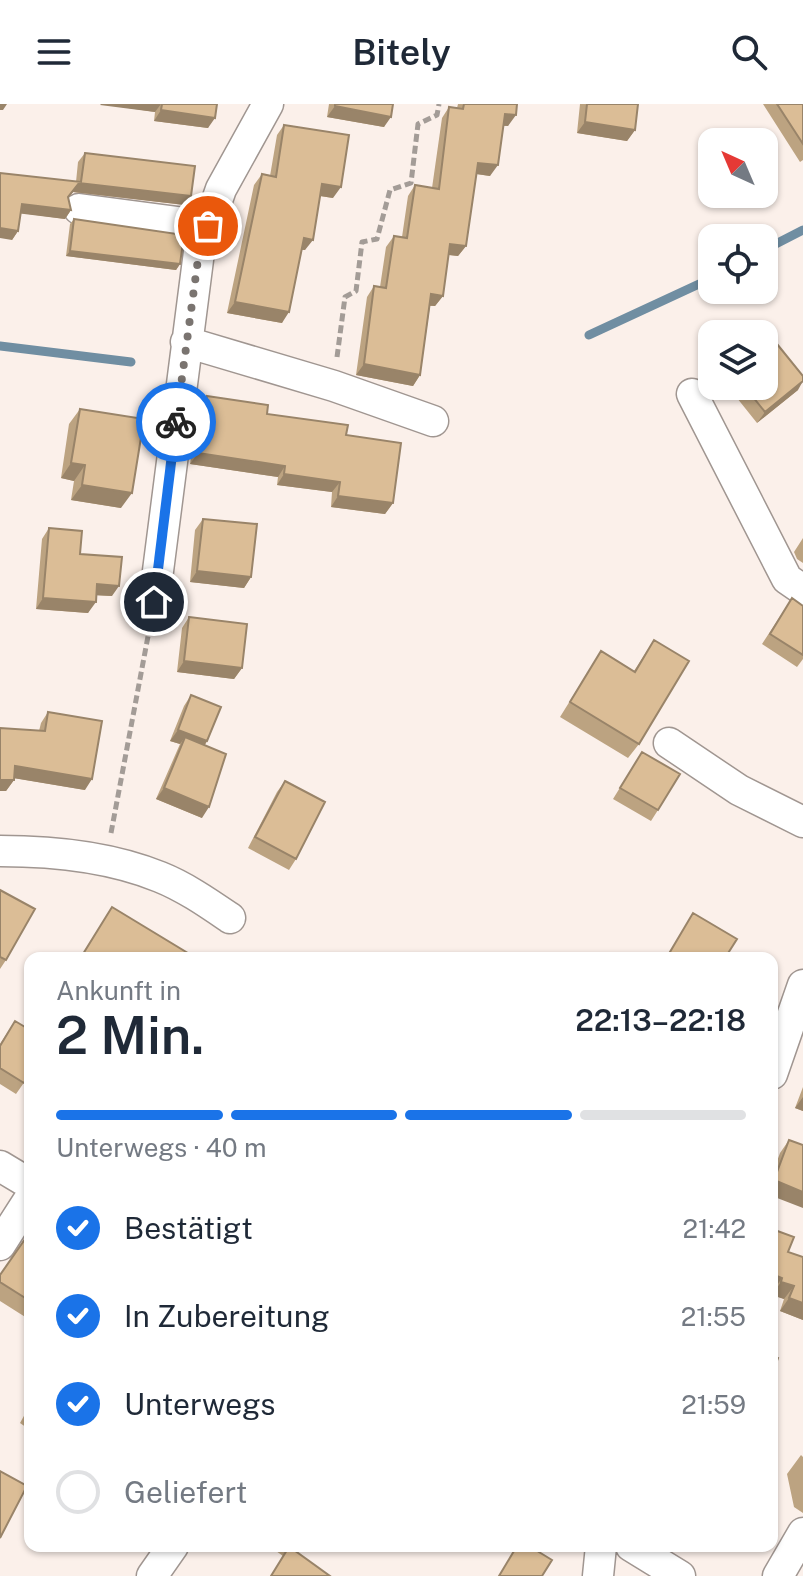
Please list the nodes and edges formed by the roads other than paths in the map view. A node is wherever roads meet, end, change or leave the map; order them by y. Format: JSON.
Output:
{"nodes":[{"id":1,"x":268,"y":104,"type":"edge"},
{"id":2,"x":79,"y":209,"type":"dead end"},
{"id":3,"x":208,"y":226,"type":"junction"},
{"id":4,"x":186,"y":342,"type":"junction"},
{"id":5,"x":692,"y":394,"type":"dead end"},
{"id":6,"x":433,"y":421,"type":"dead end"},
{"id":7,"x":803,"y":590,"type":"edge"},
{"id":8,"x":154,"y":602,"type":"road end"},
{"id":9,"x":669,"y":743,"type":"dead end"},
{"id":10,"x":803,"y":822,"type":"edge"},
{"id":11,"x":0,"y":851,"type":"edge"},
{"id":12,"x":230,"y":918,"type":"dead end"},
{"id":13,"x":803,"y":985,"type":"edge"},
{"id":14,"x":778,"y":1057,"type":"edge"},
{"id":15,"x":0,"y":1166,"type":"edge"},
{"id":16,"x":24,"y":1180,"type":"edge"},
{"id":17,"x":24,"y":1207,"type":"edge"},
{"id":18,"x":0,"y":1245,"type":"edge"},
{"id":19,"x":803,"y":1533,"type":"edge"},
{"id":20,"x":169,"y":1552,"type":"edge"},
{"id":21,"x":600,"y":1552,"type":"edge"},
{"id":22,"x":641,"y":1552,"type":"edge"},
{"id":23,"x":152,"y":1576,"type":"edge"},
{"id":24,"x":598,"y":1576,"type":"edge"},
{"id":25,"x":680,"y":1576,"type":"edge"},
{"id":26,"x":778,"y":1576,"type":"edge"}],
"edges":[{"from":1,"to":3,"type":"street"},
{"from":2,"to":3,"type":"street"},
{"from":3,"to":4,"type":"street"},
{"from":4,"to":6,"type":"street"},
{"from":4,"to":8,"type":"street"},
{"from":5,"to":7,"type":"street"},
{"from":9,"to":10,"type":"street"},
{"from":11,"to":12,"type":"street"},
{"from":13,"to":14,"type":"street"},
{"from":15,"to":16,"type":"street"},
{"from":17,"to":18,"type":"street"},
{"from":19,"to":26,"type":"street"},
{"from":20,"to":23,"type":"street"},
{"from":21,"to":24,"type":"street"},
{"from":22,"to":25,"type":"street"}]}
